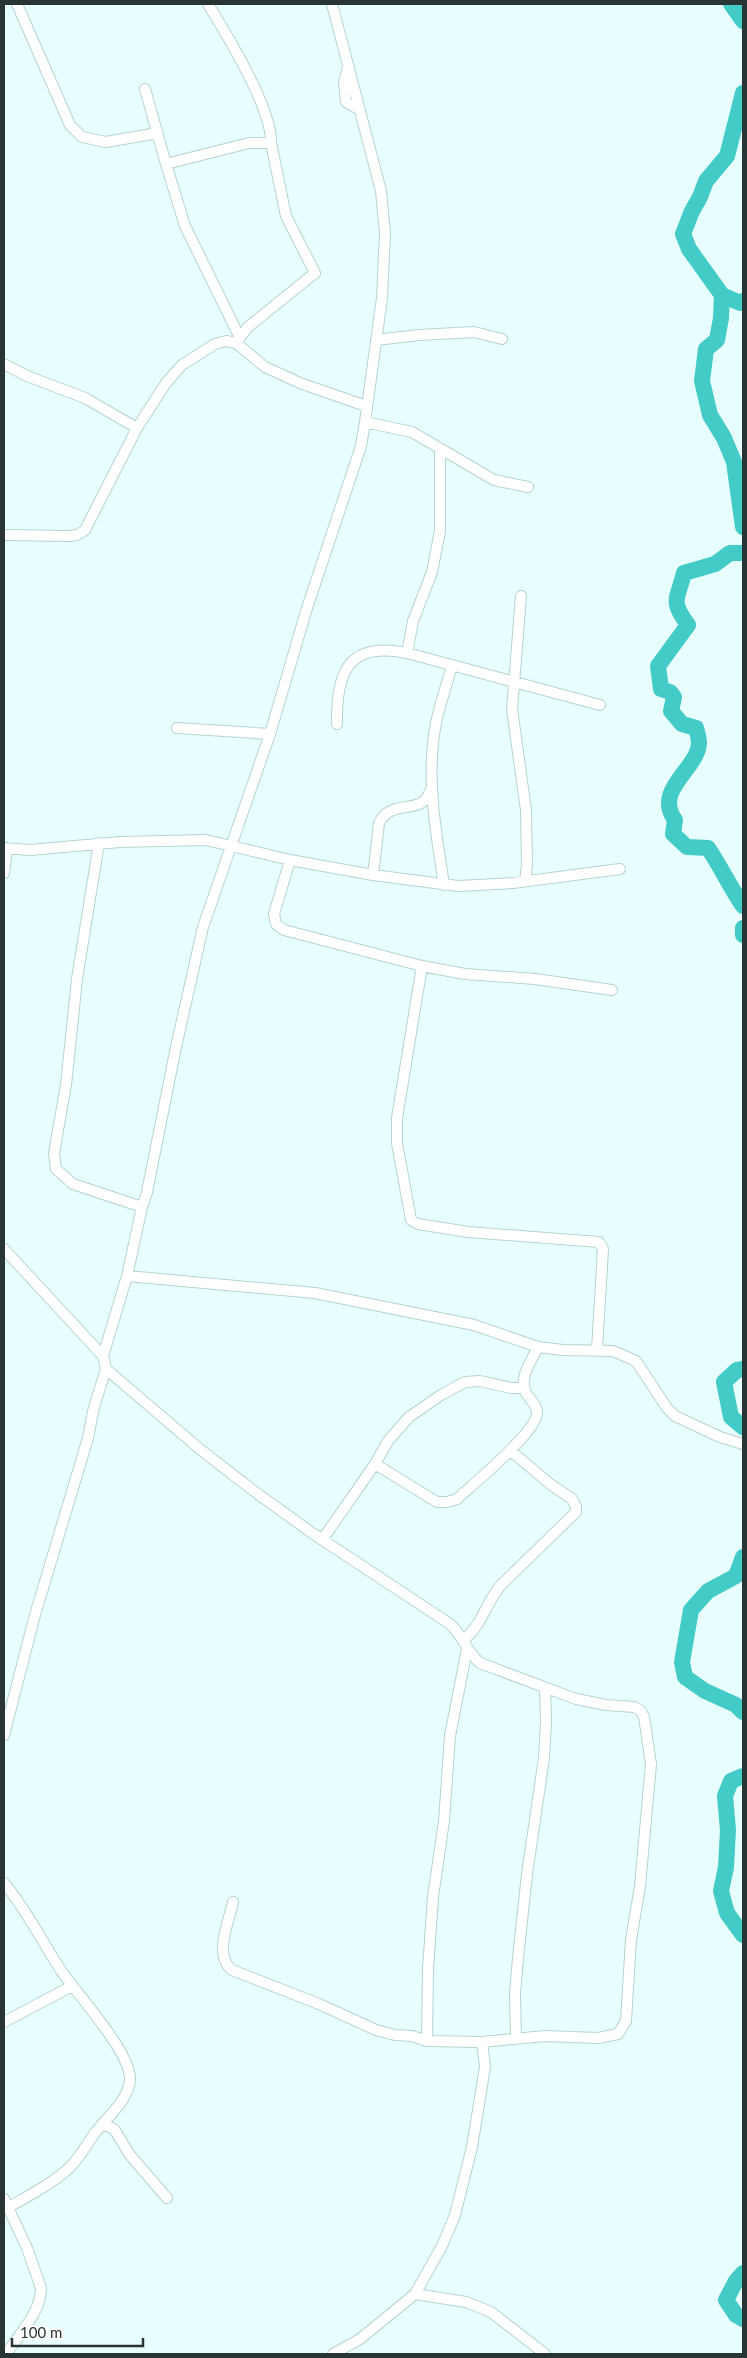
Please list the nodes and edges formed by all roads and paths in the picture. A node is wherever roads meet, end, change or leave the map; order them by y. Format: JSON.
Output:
{"nodes":[{"id":1,"x":17,"y":4,"type":"edge"},
{"id":2,"x":208,"y":4,"type":"edge"},
{"id":3,"x":332,"y":4,"type":"edge"},
{"id":4,"x":145,"y":89,"type":"dead end"},
{"id":5,"x":158,"y":135,"type":"junction"},
{"id":6,"x":271,"y":143,"type":"junction"},
{"id":7,"x":166,"y":164,"type":"junction"},
{"id":8,"x":238,"y":339,"type":"junction"},
{"id":9,"x":502,"y":339,"type":"dead end"},
{"id":10,"x":376,"y":340,"type":"junction"},
{"id":11,"x":4,"y":364,"type":"edge"},
{"id":12,"x":366,"y":406,"type":"junction"},
{"id":13,"x":365,"y":422,"type":"junction"},
{"id":14,"x":137,"y":428,"type":"junction"},
{"id":15,"x":440,"y":449,"type":"junction"},
{"id":16,"x":528,"y":487,"type":"dead end"},
{"id":17,"x":4,"y":535,"type":"edge"},
{"id":18,"x":521,"y":596,"type":"dead end"},
{"id":19,"x":407,"y":653,"type":"junction"},
{"id":20,"x":452,"y":666,"type":"junction"},
{"id":21,"x":514,"y":681,"type":"junction"},
{"id":22,"x":600,"y":704,"type":"dead end"},
{"id":23,"x":337,"y":724,"type":"dead end"},
{"id":24,"x":177,"y":728,"type":"dead end"},
{"id":25,"x":270,"y":734,"type":"junction"},
{"id":26,"x":431,"y":787,"type":"junction"},
{"id":27,"x":99,"y":843,"type":"junction"},
{"id":28,"x":231,"y":847,"type":"junction"},
{"id":29,"x":5,"y":848,"type":"edge"},
{"id":30,"x":290,"y":860,"type":"junction"},
{"id":31,"x":620,"y":869,"type":"dead end"},
{"id":32,"x":4,"y":873,"type":"edge"},
{"id":33,"x":374,"y":875,"type":"junction"},
{"id":34,"x":525,"y":881,"type":"junction"},
{"id":35,"x":444,"y":885,"type":"junction"},
{"id":36,"x":422,"y":966,"type":"junction"},
{"id":37,"x":612,"y":990,"type":"dead end"},
{"id":38,"x":142,"y":1207,"type":"junction"},
{"id":39,"x":4,"y":1249,"type":"edge"},
{"id":40,"x":127,"y":1276,"type":"junction"},
{"id":41,"x":538,"y":1347,"type":"junction"},
{"id":42,"x":597,"y":1350,"type":"junction"},
{"id":43,"x":103,"y":1356,"type":"junction"},
{"id":44,"x":106,"y":1369,"type":"junction"},
{"id":45,"x":524,"y":1388,"type":"junction"},
{"id":46,"x":743,"y":1444,"type":"edge"},
{"id":47,"x":510,"y":1451,"type":"junction"},
{"id":48,"x":375,"y":1464,"type":"junction"},
{"id":49,"x":322,"y":1540,"type":"junction"},
{"id":50,"x":465,"y":1644,"type":"junction"},
{"id":51,"x":545,"y":1689,"type":"junction"},
{"id":52,"x":4,"y":1735,"type":"edge"},
{"id":53,"x":4,"y":1883,"type":"edge"},
{"id":54,"x":233,"y":1902,"type":"dead end"},
{"id":55,"x":72,"y":1986,"type":"junction"},
{"id":56,"x":4,"y":2022,"type":"edge"},
{"id":57,"x":516,"y":2038,"type":"junction"},
{"id":58,"x":427,"y":2041,"type":"junction"},
{"id":59,"x":482,"y":2042,"type":"junction"},
{"id":60,"x":102,"y":2124,"type":"junction"},
{"id":61,"x":167,"y":2198,"type":"dead end"},
{"id":62,"x":6,"y":2204,"type":"edge"},
{"id":63,"x":415,"y":2294,"type":"junction"},
{"id":64,"x":6,"y":2354,"type":"edge"},
{"id":65,"x":333,"y":2354,"type":"edge"},
{"id":66,"x":545,"y":2354,"type":"edge"}],
"edges":[{"from":1,"to":5,"type":"street"},
{"from":2,"to":6,"type":"street"},
{"from":3,"to":10,"type":"street"},
{"from":4,"to":5,"type":"street"},
{"from":5,"to":7,"type":"street"},
{"from":6,"to":7,"type":"street"},
{"from":6,"to":8,"type":"street"},
{"from":7,"to":8,"type":"street"},
{"from":8,"to":12,"type":"street"},
{"from":8,"to":14,"type":"street"},
{"from":9,"to":10,"type":"street"},
{"from":10,"to":12,"type":"street"},
{"from":11,"to":14,"type":"street"},
{"from":12,"to":13,"type":"street"},
{"from":13,"to":15,"type":"street"},
{"from":13,"to":25,"type":"street"},
{"from":14,"to":17,"type":"street"},
{"from":15,"to":16,"type":"street"},
{"from":15,"to":19,"type":"street"},
{"from":18,"to":21,"type":"street"},
{"from":19,"to":20,"type":"street"},
{"from":19,"to":23,"type":"street"},
{"from":20,"to":21,"type":"street"},
{"from":20,"to":26,"type":"street"},
{"from":21,"to":22,"type":"street"},
{"from":21,"to":34,"type":"street"},
{"from":24,"to":25,"type":"street"},
{"from":25,"to":28,"type":"street"},
{"from":26,"to":33,"type":"street"},
{"from":26,"to":35,"type":"street"},
{"from":27,"to":28,"type":"street"},
{"from":27,"to":29,"type":"street"},
{"from":27,"to":38,"type":"street"},
{"from":28,"to":30,"type":"street"},
{"from":28,"to":38,"type":"street"},
{"from":29,"to":32,"type":"street"},
{"from":30,"to":33,"type":"street"},
{"from":30,"to":36,"type":"street"},
{"from":31,"to":34,"type":"street"},
{"from":33,"to":35,"type":"street"},
{"from":34,"to":35,"type":"street"},
{"from":36,"to":37,"type":"street"},
{"from":36,"to":42,"type":"street"},
{"from":38,"to":40,"type":"street"},
{"from":39,"to":43,"type":"street"},
{"from":40,"to":41,"type":"street"},
{"from":40,"to":43,"type":"street"},
{"from":41,"to":42,"type":"street"},
{"from":41,"to":45,"type":"street"},
{"from":42,"to":46,"type":"street"},
{"from":43,"to":44,"type":"street"},
{"from":44,"to":49,"type":"street"},
{"from":44,"to":52,"type":"street"},
{"from":45,"to":47,"type":"street"},
{"from":45,"to":48,"type":"street"},
{"from":47,"to":48,"type":"street"},
{"from":47,"to":50,"type":"street"},
{"from":48,"to":49,"type":"street"},
{"from":49,"to":50,"type":"street"},
{"from":50,"to":51,"type":"street"},
{"from":50,"to":58,"type":"street"},
{"from":51,"to":57,"type":"street"},
{"from":51,"to":57,"type":"street"},
{"from":53,"to":55,"type":"street"},
{"from":54,"to":58,"type":"street"},
{"from":55,"to":56,"type":"street"},
{"from":55,"to":60,"type":"street"},
{"from":57,"to":59,"type":"street"},
{"from":58,"to":59,"type":"street"},
{"from":59,"to":63,"type":"street"},
{"from":60,"to":61,"type":"street"},
{"from":60,"to":62,"type":"street"},
{"from":62,"to":64,"type":"street"},
{"from":63,"to":65,"type":"street"},
{"from":63,"to":66,"type":"street"}]}
